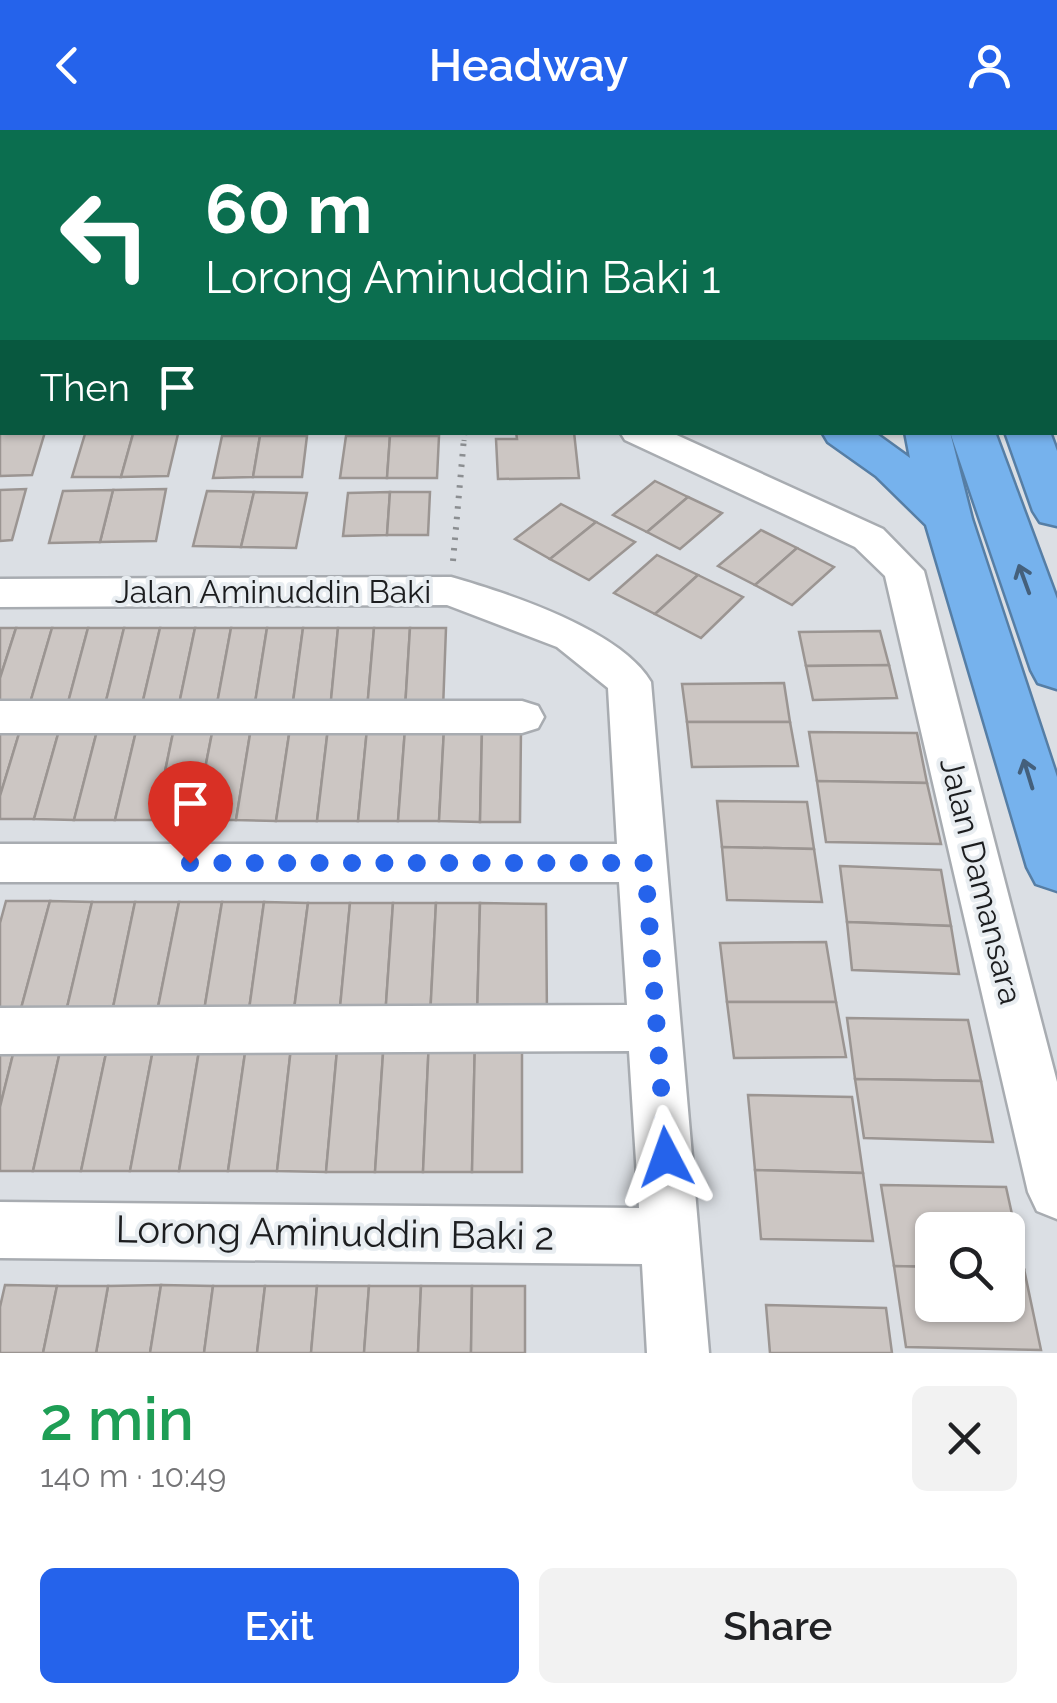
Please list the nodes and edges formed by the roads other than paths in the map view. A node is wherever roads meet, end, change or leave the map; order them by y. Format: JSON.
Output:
{"nodes":[{"id":1,"x":645,"y":435,"type":"edge"},
{"id":2,"x":848,"y":435,"type":"edge"},
{"id":3,"x":1032,"y":435,"type":"edge"},
{"id":4,"x":944,"y":438,"type":"edge"},
{"id":5,"x":1057,"y":512,"type":"edge"},
{"id":6,"x":948,"y":519,"type":"junction"},
{"id":7,"x":0,"y":593,"type":"edge"},
{"id":8,"x":1057,"y":670,"type":"edge"},
{"id":9,"x":0,"y":716,"type":"edge"},
{"id":10,"x":522,"y":718,"type":"dead end"},
{"id":11,"x":0,"y":863,"type":"edge"},
{"id":12,"x":645,"y":863,"type":"junction"},
{"id":13,"x":1057,"y":867,"type":"edge"},
{"id":14,"x":657,"y":1028,"type":"junction"},
{"id":15,"x":0,"y":1030,"type":"edge"},
{"id":16,"x":1057,"y":1192,"type":"edge"},
{"id":17,"x":0,"y":1230,"type":"edge"},
{"id":18,"x":671,"y":1236,"type":"junction"},
{"id":19,"x":678,"y":1353,"type":"edge"}],
"edges":[{"from":1,"to":16,"type":"street","name":"Jalan Damansara"},
{"from":2,"to":6,"type":"highway"},
{"from":3,"to":5,"type":"highway"},
{"from":4,"to":6,"type":"highway"},
{"from":8,"to":4,"type":"highway","one_way":true},
{"from":13,"to":6,"type":"highway","one_way":true},
{"from":7,"to":12,"type":"street","name":"Jalan Aminuddin Baki"},
{"from":9,"to":10,"type":"street"},
{"from":11,"to":12,"type":"street"},
{"from":12,"to":14,"type":"street","name":"Jalan Aminuddin Baki"},
{"from":14,"to":15,"type":"street"},
{"from":14,"to":18,"type":"street","name":"Jalan Aminuddin Baki"},
{"from":17,"to":18,"type":"street","name":"Lorong Aminuddin Baki 2"},
{"from":18,"to":19,"type":"street","name":"Jalan Aminuddin Baki"}]}
